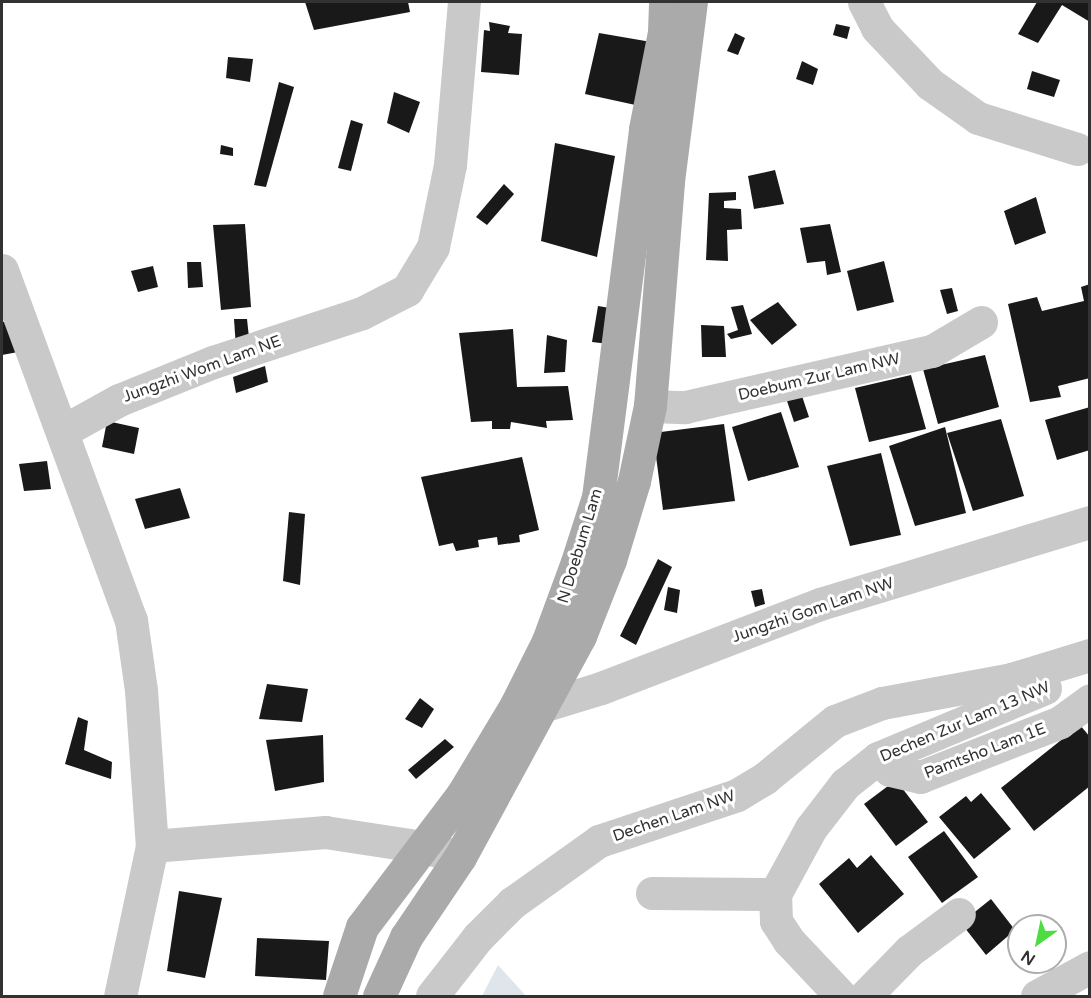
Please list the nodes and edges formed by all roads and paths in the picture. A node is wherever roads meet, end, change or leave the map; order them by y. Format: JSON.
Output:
{"nodes":[{"id":1,"x":464,"y":2,"type":"edge"},
{"id":2,"x":665,"y":2,"type":"edge"},
{"id":3,"x":691,"y":2,"type":"edge"},
{"id":4,"x":864,"y":2,"type":"edge"},
{"id":5,"x":1085,"y":149,"type":"edge"},
{"id":6,"x":2,"y":270,"type":"edge"},
{"id":7,"x":981,"y":322,"type":"dead end"},
{"id":8,"x":650,"y":406,"type":"junction"},
{"id":9,"x":63,"y":431,"type":"junction"},
{"id":10,"x":1089,"y":522,"type":"edge"},
{"id":11,"x":1089,"y":656,"type":"edge"},
{"id":12,"x":1089,"y":700,"type":"edge"},
{"id":13,"x":539,"y":707,"type":"junction"},
{"id":14,"x":878,"y":758,"type":"junction"},
{"id":15,"x":152,"y":846,"type":"junction"},
{"id":16,"x":423,"y":847,"type":"junction"},
{"id":17,"x":460,"y":857,"type":"junction"},
{"id":18,"x":652,"y":893,"type":"dead end"},
{"id":19,"x":775,"y":894,"type":"junction"},
{"id":20,"x":959,"y":914,"type":"dead end"},
{"id":21,"x":1089,"y":967,"type":"edge"},
{"id":22,"x":120,"y":996,"type":"edge"},
{"id":23,"x":339,"y":996,"type":"edge"},
{"id":24,"x":379,"y":996,"type":"edge"},
{"id":25,"x":432,"y":996,"type":"edge"},
{"id":26,"x":841,"y":996,"type":"edge"},
{"id":27,"x":865,"y":996,"type":"edge"},
{"id":28,"x":1036,"y":996,"type":"edge"}],
"edges":[{"from":1,"to":9,"type":"street","name":"Jungzhi Wom Lam NE"},
{"from":2,"to":16,"type":"main road","name":"N Doebum Lam"},
{"from":3,"to":8,"type":"main road","name":"N Doebum Lam"},
{"from":4,"to":5,"type":"street"},
{"from":6,"to":9,"type":"street"},
{"from":7,"to":8,"type":"street","name":"Doebum Zur Lam NW"},
{"from":8,"to":13,"type":"main road","name":"N Doebum Lam"},
{"from":9,"to":15,"type":"street"},
{"from":10,"to":13,"type":"street","name":"Jungzhi Gom Lam NW"},
{"from":11,"to":14,"type":"street","name":"Dechen Zur Lam 13 NW"},
{"from":11,"to":25,"type":"street","name":"Dechen Lam NW"},
{"from":12,"to":14,"type":"street","name":"Pamtsho Lam 1E"},
{"from":13,"to":17,"type":"main road","name":"N Doebum Lam"},
{"from":14,"to":19,"type":"street","name":"Dechen Zur Lam 13 NW"},
{"from":15,"to":16,"type":"street"},
{"from":15,"to":22,"type":"street"},
{"from":16,"to":17,"type":"street"},
{"from":16,"to":23,"type":"main road","name":"N Doebum Lam"},
{"from":17,"to":24,"type":"main road","name":"N Doebum Lam"},
{"from":18,"to":19,"type":"street"},
{"from":19,"to":26,"type":"street"},
{"from":20,"to":27,"type":"street"},
{"from":21,"to":28,"type":"street"}]}
